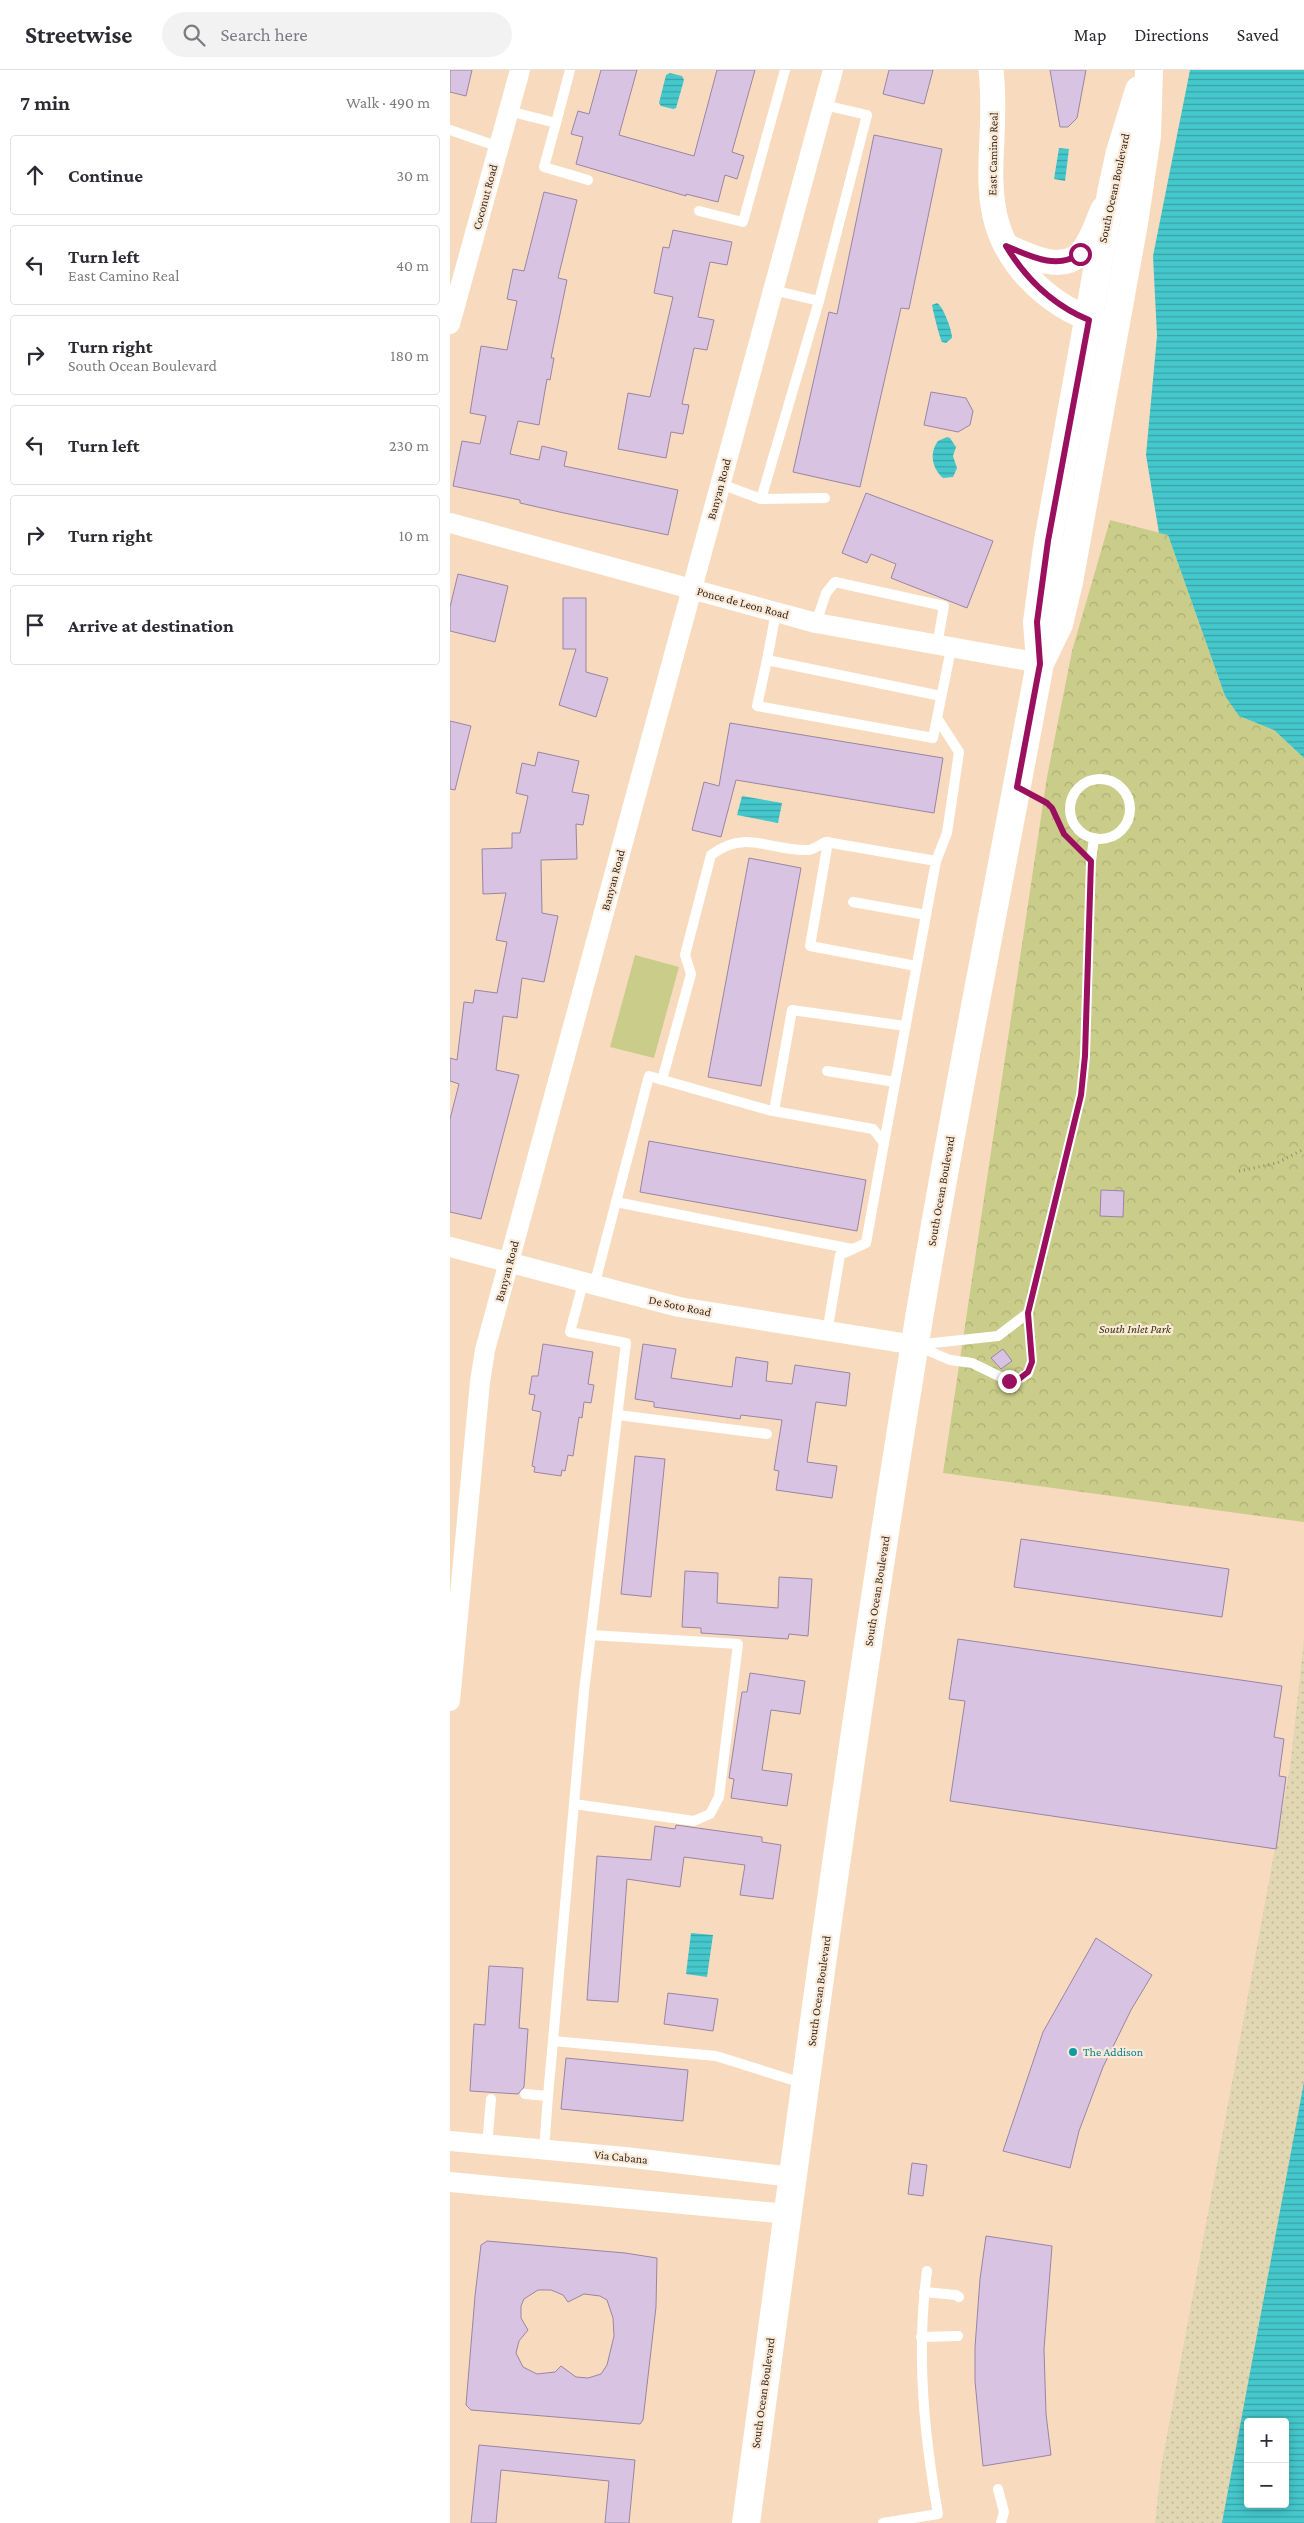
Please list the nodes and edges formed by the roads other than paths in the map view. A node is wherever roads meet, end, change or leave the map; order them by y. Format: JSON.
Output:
{"nodes":[{"id":1,"x":520,"y":70,"type":"edge"},
{"id":2,"x":570,"y":70,"type":"edge"},
{"id":3,"x":785,"y":70,"type":"edge"},
{"id":4,"x":833,"y":70,"type":"edge"},
{"id":5,"x":991,"y":70,"type":"edge"},
{"id":6,"x":1148,"y":70,"type":"edge"},
{"id":7,"x":824,"y":105,"type":"junction"},
{"id":8,"x":509,"y":111,"type":"junction"},
{"id":9,"x":556,"y":123,"type":"junction"},
{"id":10,"x":450,"y":130,"type":"edge"},
{"id":11,"x":499,"y":147,"type":"junction"},
{"id":12,"x":588,"y":180,"type":"dead end"},
{"id":13,"x":1112,"y":188,"type":"junction"},
{"id":14,"x":699,"y":211,"type":"dead end"},
{"id":15,"x":1006,"y":246,"type":"junction"},
{"id":16,"x":773,"y":290,"type":"junction"},
{"id":17,"x":819,"y":301,"type":"junction"},
{"id":18,"x":1089,"y":320,"type":"junction"},
{"id":19,"x":450,"y":324,"type":"edge"},
{"id":20,"x":1116,"y":326,"type":"junction"},
{"id":21,"x":721,"y":484,"type":"junction"},
{"id":22,"x":826,"y":498,"type":"dead end"},
{"id":23,"x":761,"y":499,"type":"junction"},
{"id":24,"x":450,"y":524,"type":"edge"},
{"id":25,"x":692,"y":589,"type":"junction"},
{"id":26,"x":776,"y":612,"type":"junction"},
{"id":27,"x":816,"y":623,"type":"junction"},
{"id":28,"x":944,"y":648,"type":"junction"},
{"id":29,"x":767,"y":660,"type":"junction"},
{"id":30,"x":1040,"y":664,"type":"junction"},
{"id":31,"x":941,"y":696,"type":"junction"},
{"id":32,"x":937,"y":718,"type":"junction"},
{"id":33,"x":1094,"y":838,"type":"junction"},
{"id":34,"x":828,"y":842,"type":"junction"},
{"id":35,"x":936,"y":861,"type":"junction"},
{"id":36,"x":853,"y":902,"type":"dead end"},
{"id":37,"x":926,"y":915,"type":"junction"},
{"id":38,"x":916,"y":966,"type":"junction"},
{"id":39,"x":905,"y":1026,"type":"junction"},
{"id":40,"x":826,"y":1071,"type":"dead end"},
{"id":41,"x":662,"y":1080,"type":"junction"},
{"id":42,"x":895,"y":1082,"type":"junction"},
{"id":43,"x":774,"y":1111,"type":"junction"},
{"id":44,"x":884,"y":1143,"type":"junction"},
{"id":45,"x":616,"y":1202,"type":"junction"},
{"id":46,"x":450,"y":1246,"type":"edge"},
{"id":47,"x":852,"y":1249,"type":"junction"},
{"id":48,"x":509,"y":1263,"type":"junction"},
{"id":49,"x":588,"y":1284,"type":"junction"},
{"id":50,"x":1028,"y":1313,"type":"junction"},
{"id":51,"x":827,"y":1332,"type":"junction"},
{"id":52,"x":915,"y":1345,"type":"junction"},
{"id":53,"x":618,"y":1415,"type":"junction"},
{"id":54,"x":767,"y":1434,"type":"dead end"},
{"id":55,"x":592,"y":1635,"type":"junction"},
{"id":56,"x":450,"y":1700,"type":"edge"},
{"id":57,"x":574,"y":1804,"type":"junction"},
{"id":58,"x":553,"y":2041,"type":"junction"},
{"id":59,"x":806,"y":2084,"type":"junction"},
{"id":60,"x":525,"y":2094,"type":"dead end"},
{"id":61,"x":548,"y":2096,"type":"junction"},
{"id":62,"x":491,"y":2099,"type":"dead end"},
{"id":63,"x":450,"y":2141,"type":"edge"},
{"id":64,"x":486,"y":2145,"type":"junction"},
{"id":65,"x":544,"y":2150,"type":"junction"},
{"id":66,"x":792,"y":2176,"type":"junction"},
{"id":67,"x":450,"y":2182,"type":"edge"},
{"id":68,"x":788,"y":2214,"type":"junction"},
{"id":69,"x":927,"y":2272,"type":"dead end"},
{"id":70,"x":924,"y":2292,"type":"junction"},
{"id":71,"x":959,"y":2297,"type":"dead end"},
{"id":72,"x":958,"y":2336,"type":"dead end"},
{"id":73,"x":921,"y":2338,"type":"junction"},
{"id":74,"x":998,"y":2489,"type":"dead end"},
{"id":75,"x":940,"y":2519,"type":"edge"},
{"id":76,"x":746,"y":2523,"type":"edge"},
{"id":77,"x":883,"y":2523,"type":"edge"},
{"id":78,"x":1001,"y":2523,"type":"edge"}],
"edges":[{"from":1,"to":8,"type":"street","name":"Coconut Road"},
{"from":2,"to":9,"type":"lane"},
{"from":3,"to":14,"type":"lane"},
{"from":4,"to":7,"type":"street","name":"Banyan Road"},
{"from":5,"to":15,"type":"street","name":"East Camino Real"},
{"from":6,"to":13,"type":"main road","name":"South Ocean Boulevard"},
{"from":6,"to":20,"type":"main road","name":"South Ocean Boulevard"},
{"from":7,"to":16,"type":"street","name":"Banyan Road"},
{"from":7,"to":17,"type":"lane"},
{"from":8,"to":9,"type":"lane"},
{"from":8,"to":11,"type":"street","name":"Coconut Road"},
{"from":9,"to":12,"type":"lane"},
{"from":10,"to":11,"type":"lane"},
{"from":11,"to":19,"type":"street","name":"Coconut Road"},
{"from":13,"to":15,"type":"street"},
{"from":13,"to":18,"type":"main road","name":"South Ocean Boulevard"},
{"from":15,"to":18,"type":"street","name":"East Camino Real"},
{"from":16,"to":17,"type":"lane"},
{"from":16,"to":21,"type":"street","name":"Banyan Road"},
{"from":17,"to":23,"type":"lane"},
{"from":18,"to":20,"type":"street","name":"East Camino Real"},
{"from":18,"to":30,"type":"main road","name":"South Ocean Boulevard"},
{"from":20,"to":30,"type":"main road","name":"South Ocean Boulevard"},
{"from":21,"to":23,"type":"lane"},
{"from":21,"to":25,"type":"street","name":"Banyan Road"},
{"from":22,"to":23,"type":"lane"},
{"from":24,"to":25,"type":"street","name":"Ponce de Leon Road"},
{"from":25,"to":26,"type":"street","name":"Ponce de Leon Road"},
{"from":25,"to":48,"type":"street","name":"Banyan Road"},
{"from":26,"to":27,"type":"street","name":"Ponce de Leon Road"},
{"from":26,"to":29,"type":"lane"},
{"from":27,"to":28,"type":"street","name":"Ponce de Leon Road"},
{"from":27,"to":28,"type":"lane"},
{"from":28,"to":30,"type":"street","name":"Ponce de Leon Road"},
{"from":28,"to":31,"type":"lane"},
{"from":29,"to":31,"type":"lane"},
{"from":29,"to":32,"type":"lane"},
{"from":30,"to":52,"type":"main road","name":"South Ocean Boulevard"},
{"from":31,"to":32,"type":"lane"},
{"from":32,"to":35,"type":"lane"},
{"from":33,"to":33,"type":"lane"},
{"from":33,"to":50,"type":"lane"},
{"from":34,"to":35,"type":"lane"},
{"from":34,"to":38,"type":"lane"},
{"from":34,"to":41,"type":"lane"},
{"from":35,"to":37,"type":"lane"},
{"from":36,"to":37,"type":"lane"},
{"from":37,"to":38,"type":"lane"},
{"from":38,"to":39,"type":"lane"},
{"from":39,"to":42,"type":"lane"},
{"from":39,"to":43,"type":"lane"},
{"from":40,"to":42,"type":"lane"},
{"from":41,"to":43,"type":"lane"},
{"from":41,"to":45,"type":"lane"},
{"from":42,"to":44,"type":"lane"},
{"from":43,"to":44,"type":"lane"},
{"from":44,"to":47,"type":"lane"},
{"from":45,"to":47,"type":"lane"},
{"from":45,"to":49,"type":"lane"},
{"from":46,"to":48,"type":"street","name":"De Soto Road"},
{"from":47,"to":51,"type":"lane"},
{"from":48,"to":49,"type":"street","name":"De Soto Road"},
{"from":48,"to":56,"type":"street","name":"Banyan Road"},
{"from":49,"to":51,"type":"street","name":"De Soto Road"},
{"from":49,"to":53,"type":"lane"},
{"from":50,"to":52,"type":"lane"},
{"from":50,"to":52,"type":"lane"},
{"from":51,"to":52,"type":"street","name":"De Soto Road"},
{"from":52,"to":59,"type":"main road","name":"South Ocean Boulevard"},
{"from":53,"to":54,"type":"lane"},
{"from":53,"to":55,"type":"lane"},
{"from":55,"to":57,"type":"lane"},
{"from":55,"to":57,"type":"lane"},
{"from":57,"to":58,"type":"lane"},
{"from":58,"to":59,"type":"lane"},
{"from":58,"to":61,"type":"lane"},
{"from":59,"to":66,"type":"main road","name":"South Ocean Boulevard"},
{"from":60,"to":61,"type":"lane"},
{"from":61,"to":65,"type":"lane"},
{"from":62,"to":64,"type":"lane"},
{"from":63,"to":64,"type":"street","name":"Via Cabana"},
{"from":64,"to":65,"type":"street","name":"Via Cabana"},
{"from":65,"to":66,"type":"street","name":"Via Cabana"},
{"from":66,"to":68,"type":"main road","name":"South Ocean Boulevard"},
{"from":67,"to":68,"type":"street"},
{"from":68,"to":76,"type":"main road","name":"South Ocean Boulevard"},
{"from":69,"to":70,"type":"lane"},
{"from":70,"to":71,"type":"lane"},
{"from":70,"to":73,"type":"lane"},
{"from":72,"to":73,"type":"lane"},
{"from":73,"to":75,"type":"lane"},
{"from":74,"to":78,"type":"lane"},
{"from":75,"to":77,"type":"lane"}]}
